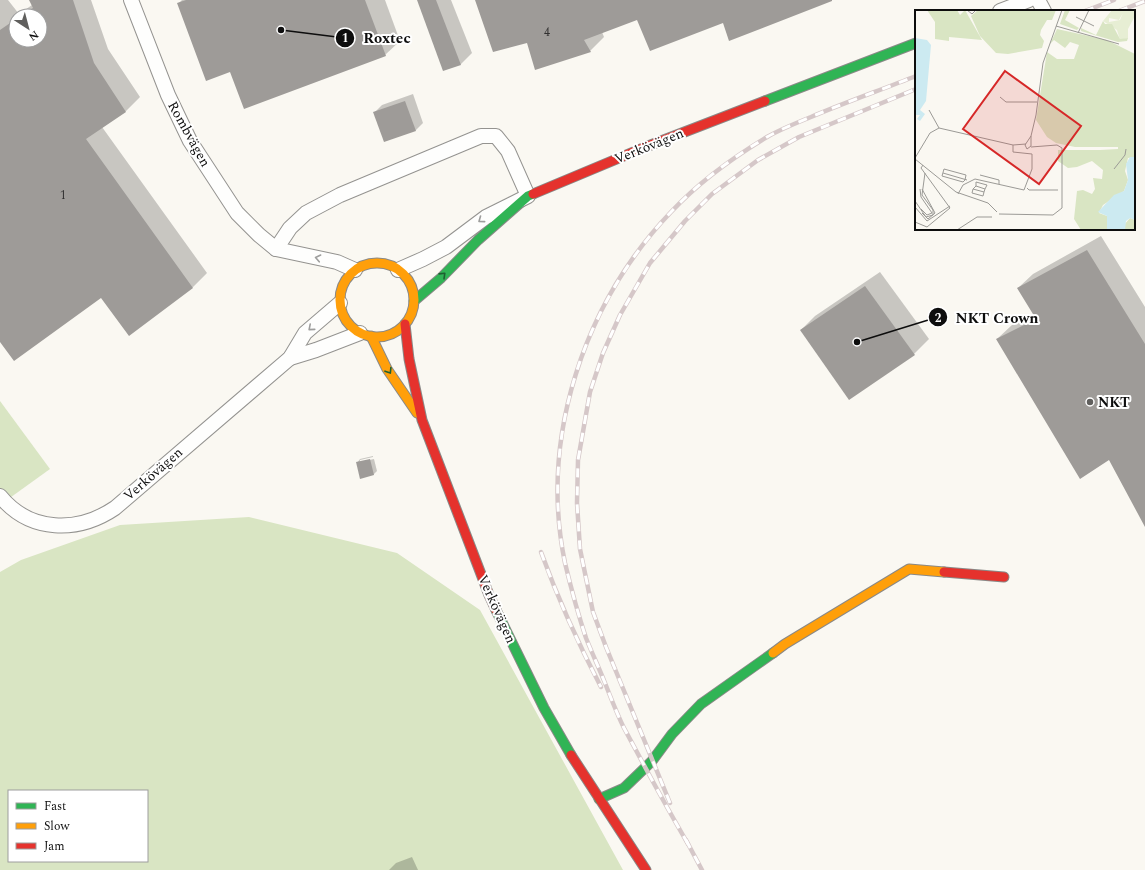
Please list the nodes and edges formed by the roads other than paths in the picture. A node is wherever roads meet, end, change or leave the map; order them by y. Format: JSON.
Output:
{"nodes":[{"id":1,"x":131,"y":0,"type":"edge"},
{"id":2,"x":1029,"y":0,"type":"edge"},
{"id":3,"x":1038,"y":0,"type":"edge"},
{"id":4,"x":1003,"y":10,"type":"edge"},
{"id":5,"x":1043,"y":10,"type":"edge"},
{"id":6,"x":915,"y":43,"type":"edge"},
{"id":7,"x":528,"y":196,"type":"junction"},
{"id":8,"x":276,"y":249,"type":"junction"},
{"id":9,"x":355,"y":270,"type":"junction"},
{"id":10,"x":398,"y":270,"type":"junction"},
{"id":11,"x":414,"y":301,"type":"junction"},
{"id":12,"x":340,"y":303,"type":"junction"},
{"id":13,"x":405,"y":324,"type":"junction"},
{"id":14,"x":366,"y":334,"type":"junction"},
{"id":15,"x":290,"y":358,"type":"junction"},
{"id":16,"x":422,"y":420,"type":"junction"},
{"id":17,"x":0,"y":496,"type":"edge"},
{"id":18,"x":1004,"y":578,"type":"dead end"},
{"id":19,"x":599,"y":799,"type":"junction"},
{"id":20,"x":646,"y":870,"type":"edge"}],
"edges":[{"from":1,"to":8,"type":"street","name":"Rombvägen"},
{"from":2,"to":4,"type":"street"},
{"from":3,"to":5,"type":"street"},
{"from":6,"to":7,"type":"street","name":"Verkövägen"},
{"from":7,"to":8,"type":"street"},
{"from":7,"to":10,"type":"street","one_way":true},
{"from":11,"to":7,"type":"street","name":"Verkövägen","one_way":true},
{"from":9,"to":8,"type":"street","one_way":true},
{"from":9,"to":10,"type":"street"},
{"from":9,"to":12,"type":"street"},
{"from":10,"to":11,"type":"street"},
{"from":11,"to":13,"type":"street","name":"Verkövägen"},
{"from":12,"to":14,"type":"street"},
{"from":12,"to":15,"type":"street","name":"Verkövägen","one_way":true},
{"from":13,"to":14,"type":"street","name":"Verkövägen"},
{"from":13,"to":16,"type":"street","name":"Verkövägen"},
{"from":14,"to":15,"type":"street","name":"Verkövägen"},
{"from":14,"to":16,"type":"street","one_way":true},
{"from":15,"to":17,"type":"street","name":"Verkövägen"},
{"from":16,"to":19,"type":"street","name":"Verkövägen"},
{"from":18,"to":19,"type":"street"},
{"from":19,"to":20,"type":"street","name":"Verkövägen"}]}
